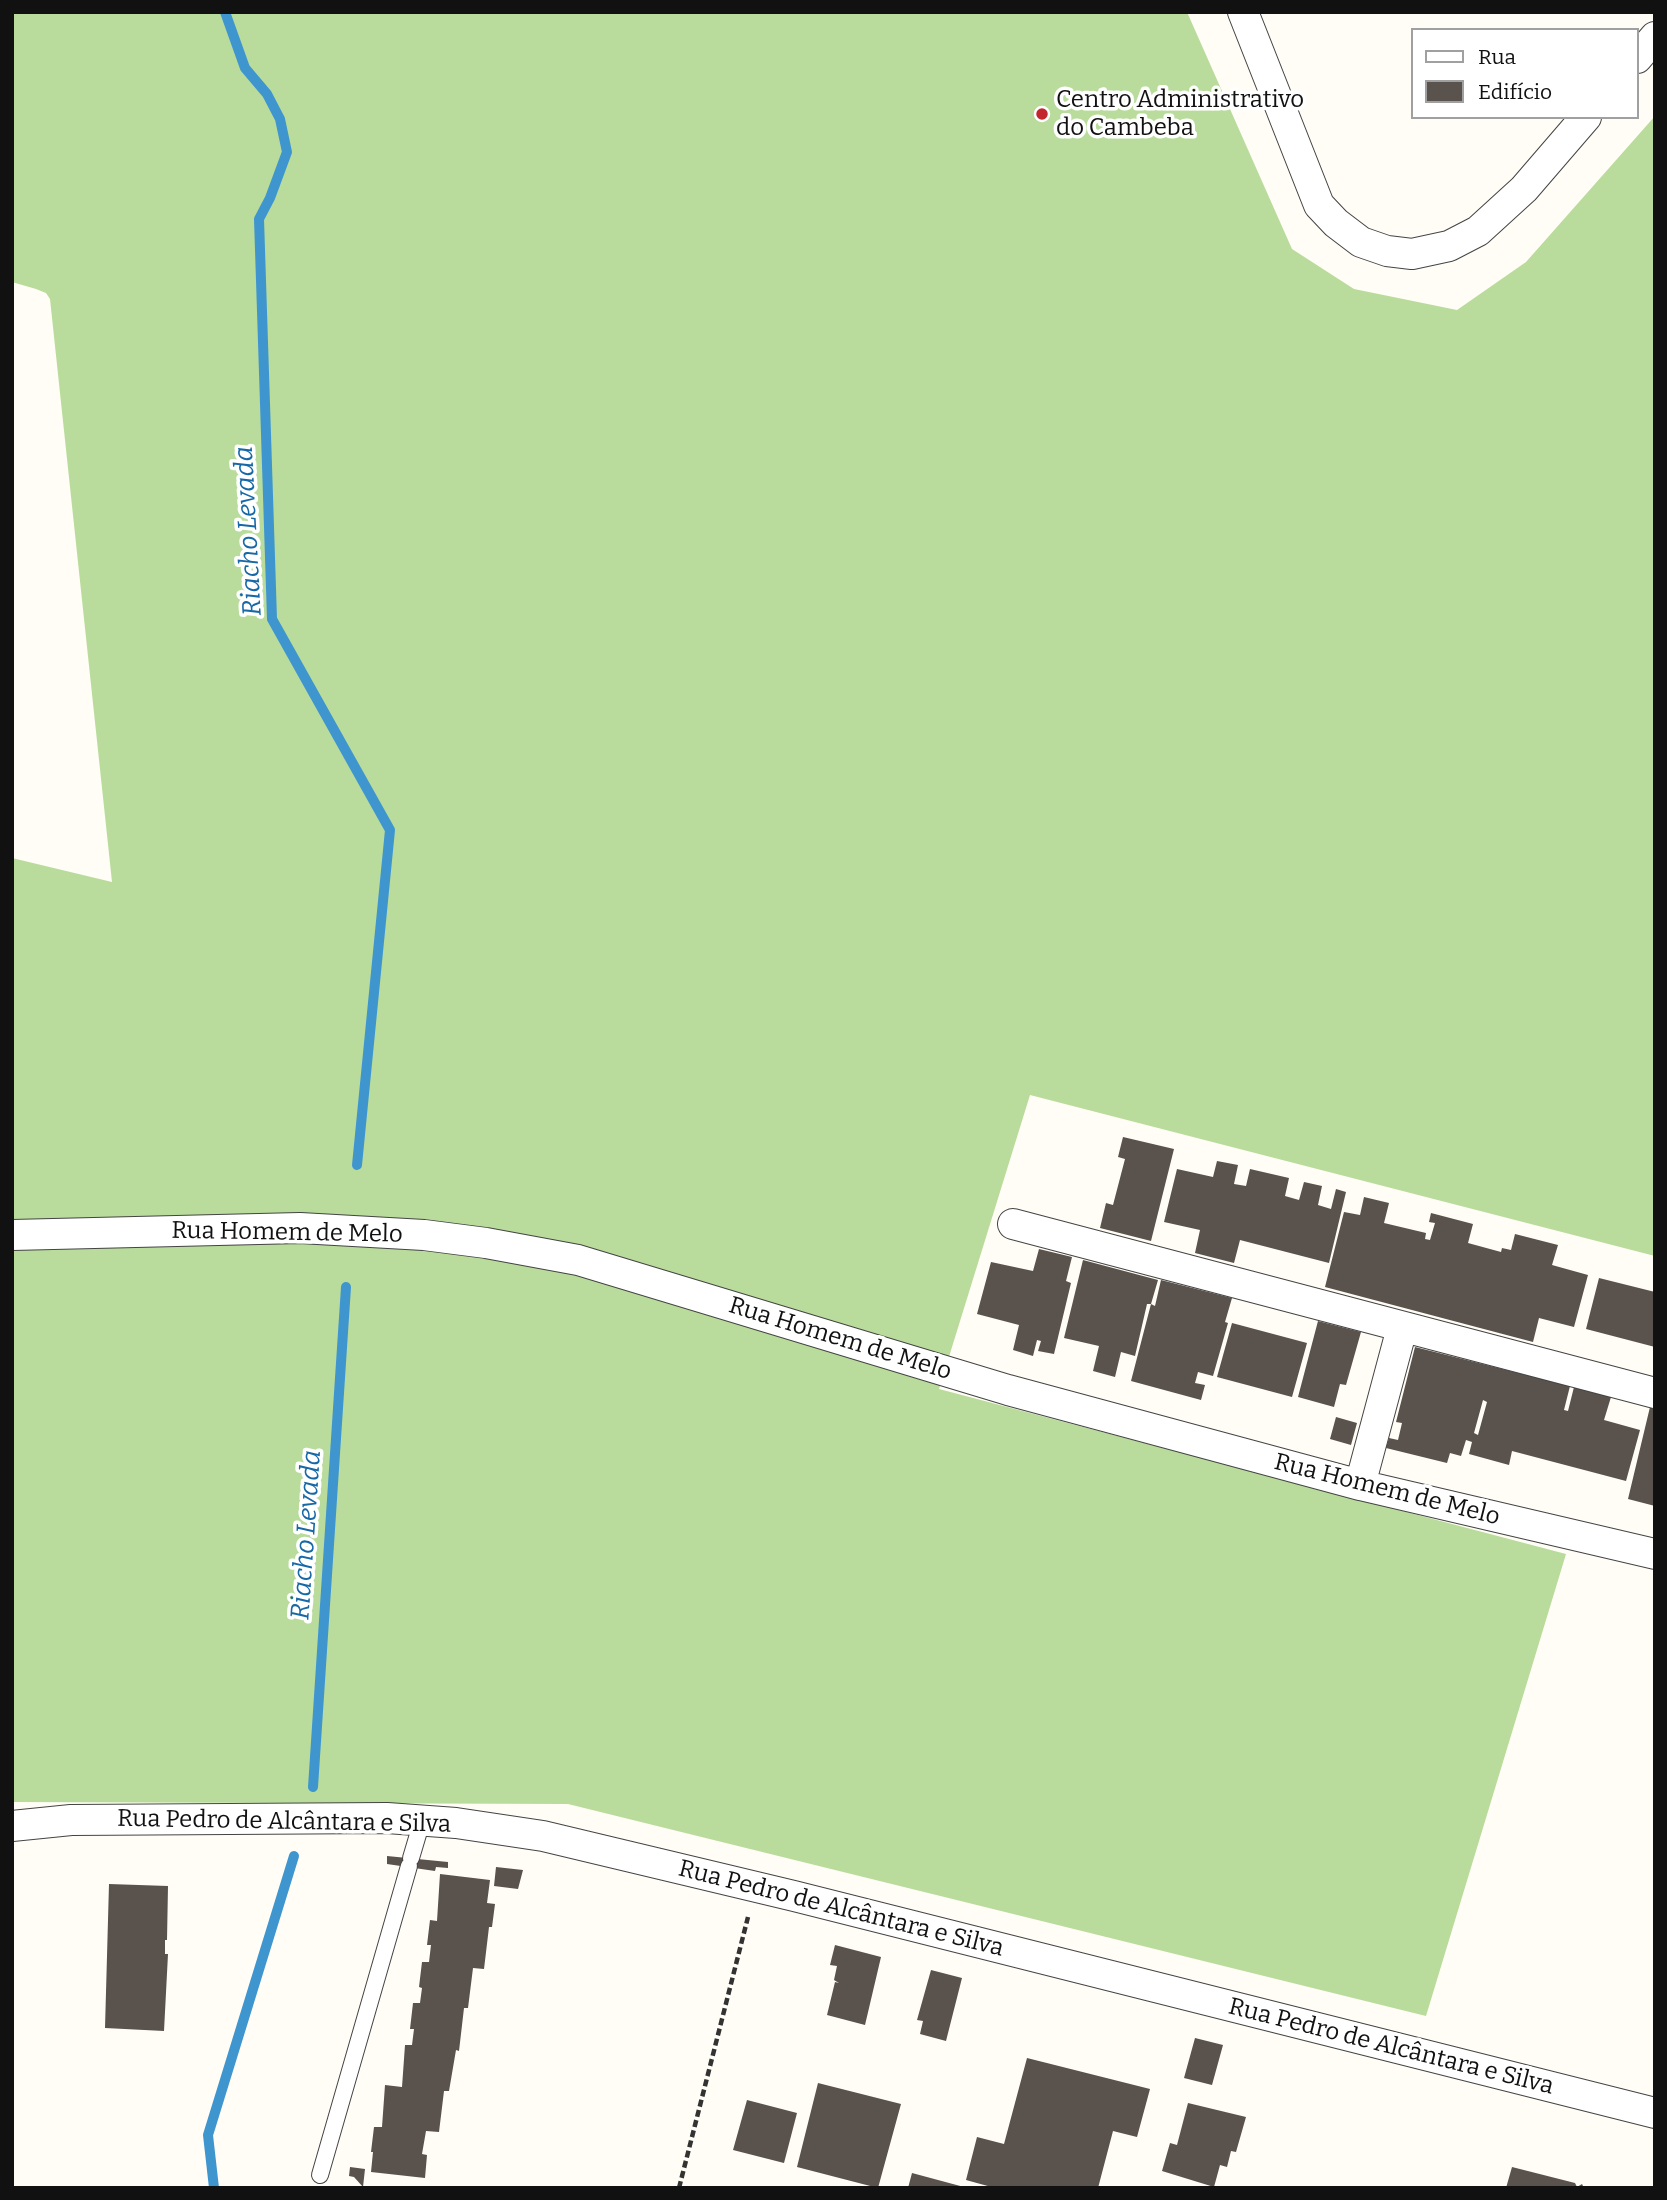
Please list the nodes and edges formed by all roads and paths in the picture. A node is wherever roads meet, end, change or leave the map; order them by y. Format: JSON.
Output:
{"nodes":[{"id":1,"x":1243,"y":12,"type":"edge"},
{"id":2,"x":1655,"y":37,"type":"edge"},
{"id":3,"x":1639,"y":56,"type":"edge"},
{"id":4,"x":1584,"y":119,"type":"edge"},
{"id":5,"x":1013,"y":1224,"type":"dead end"},
{"id":6,"x":12,"y":1234,"type":"edge"},
{"id":7,"x":1402,"y":1328,"type":"junction"},
{"id":8,"x":1655,"y":1392,"type":"edge"},
{"id":9,"x":1360,"y":1485,"type":"junction"},
{"id":10,"x":1655,"y":1553,"type":"edge"},
{"id":11,"x":422,"y":1821,"type":"junction"},
{"id":12,"x":12,"y":1826,"type":"edge"},
{"id":13,"x":755,"y":1888,"type":"junction"},
{"id":14,"x":1655,"y":2113,"type":"edge"},
{"id":15,"x":320,"y":2175,"type":"dead end"},
{"id":16,"x":679,"y":2188,"type":"edge"}],
"edges":[{"from":1,"to":4,"type":"street"},
{"from":2,"to":3,"type":"street"},
{"from":5,"to":7,"type":"street"},
{"from":6,"to":9,"type":"street","name":"Rua Homem de Melo"},
{"from":7,"to":8,"type":"street"},
{"from":7,"to":9,"type":"street"},
{"from":9,"to":10,"type":"street","name":"Rua Homem de Melo"},
{"from":11,"to":12,"type":"street","name":"Rua Pedro de Alcântara e Silva"},
{"from":11,"to":13,"type":"street","name":"Rua Pedro de Alcântara e Silva"},
{"from":11,"to":15,"type":"lane"},
{"from":13,"to":14,"type":"street","name":"Rua Pedro de Alcântara e Silva"},
{"from":13,"to":16,"type":"path"}]}
